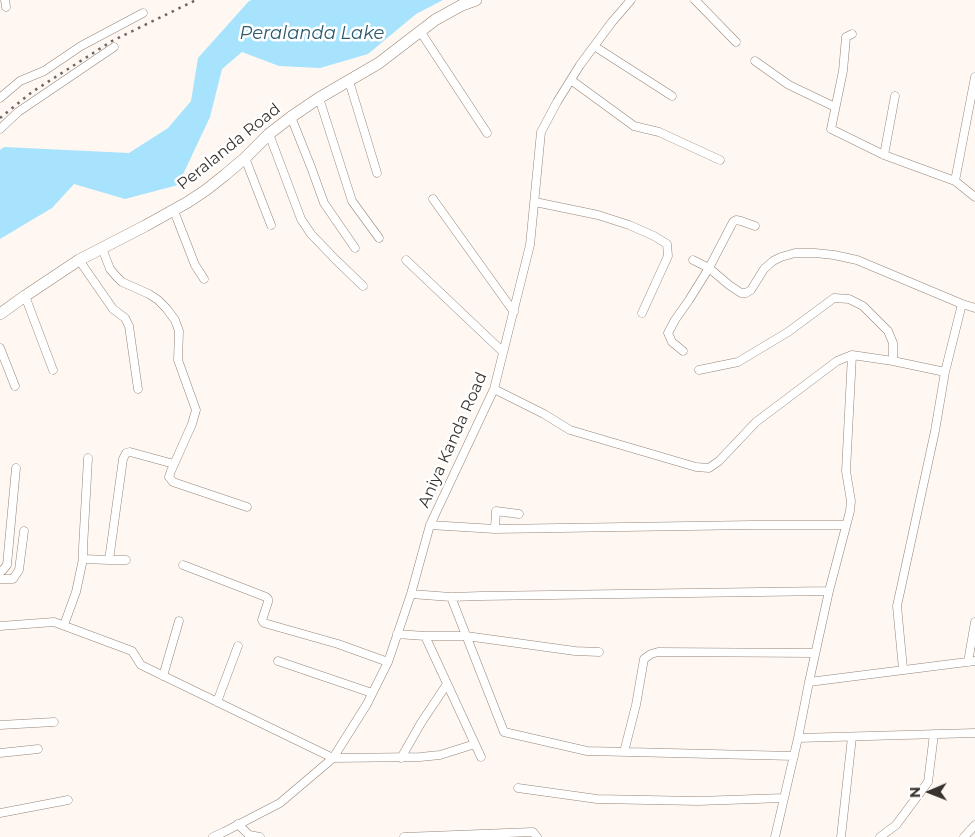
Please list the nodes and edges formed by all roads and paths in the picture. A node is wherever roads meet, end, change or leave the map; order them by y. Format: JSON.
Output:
{"nodes":[{"id":1,"x":476,"y":0,"type":"edge"},
{"id":2,"x":631,"y":0,"type":"edge"},
{"id":3,"x":695,"y":0,"type":"edge"},
{"id":4,"x":143,"y":13,"type":"dead end"},
{"id":5,"x":420,"y":32,"type":"junction"},
{"id":6,"x":852,"y":34,"type":"dead end"},
{"id":7,"x":736,"y":42,"type":"dead end"},
{"id":8,"x":594,"y":46,"type":"junction"},
{"id":9,"x":114,"y":48,"type":"dead end"},
{"id":10,"x":755,"y":61,"type":"dead end"},
{"id":11,"x":975,"y":77,"type":"edge"},
{"id":12,"x":571,"y":80,"type":"junction"},
{"id":13,"x":349,"y":81,"type":"junction"},
{"id":14,"x":672,"y":96,"type":"dead end"},
{"id":15,"x":895,"y":96,"type":"dead end"},
{"id":16,"x":0,"y":98,"type":"edge"},
{"id":17,"x":318,"y":98,"type":"junction"},
{"id":18,"x":835,"y":108,"type":"junction"},
{"id":19,"x":291,"y":117,"type":"junction"},
{"id":20,"x":0,"y":129,"type":"edge"},
{"id":21,"x":487,"y":133,"type":"dead end"},
{"id":22,"x":270,"y":134,"type":"junction"},
{"id":23,"x":884,"y":155,"type":"junction"},
{"id":24,"x":245,"y":158,"type":"junction"},
{"id":25,"x":720,"y":160,"type":"dead end"},
{"id":26,"x":377,"y":173,"type":"dead end"},
{"id":27,"x":955,"y":182,"type":"junction"},
{"id":28,"x":975,"y":196,"type":"edge"},
{"id":29,"x":433,"y":199,"type":"dead end"},
{"id":30,"x":535,"y":202,"type":"junction"},
{"id":31,"x":174,"y":211,"type":"junction"},
{"id":32,"x":271,"y":225,"type":"dead end"},
{"id":33,"x":755,"y":226,"type":"dead end"},
{"id":34,"x":379,"y":238,"type":"dead end"},
{"id":35,"x":102,"y":248,"type":"junction"},
{"id":36,"x":355,"y":248,"type":"dead end"},
{"id":37,"x":79,"y":260,"type":"junction"},
{"id":38,"x":406,"y":260,"type":"dead end"},
{"id":39,"x":693,"y":260,"type":"dead end"},
{"id":40,"x":708,"y":268,"type":"junction"},
{"id":41,"x":204,"y":279,"type":"dead end"},
{"id":42,"x":363,"y":286,"type":"dead end"},
{"id":43,"x":25,"y":296,"type":"junction"},
{"id":44,"x":962,"y":304,"type":"junction"},
{"id":45,"x":975,"y":308,"type":"edge"},
{"id":46,"x":514,"y":312,"type":"junction"},
{"id":47,"x":642,"y":313,"type":"dead end"},
{"id":48,"x":0,"y":314,"type":"edge"},
{"id":49,"x":0,"y":348,"type":"edge"},
{"id":50,"x":683,"y":351,"type":"dead end"},
{"id":51,"x":503,"y":352,"type":"junction"},
{"id":52,"x":852,"y":355,"type":"junction"},
{"id":53,"x":893,"y":361,"type":"junction"},
{"id":54,"x":53,"y":370,"type":"dead end"},
{"id":55,"x":699,"y":370,"type":"dead end"},
{"id":56,"x":945,"y":372,"type":"junction"},
{"id":57,"x":15,"y":386,"type":"dead end"},
{"id":58,"x":138,"y":389,"type":"dead end"},
{"id":59,"x":494,"y":389,"type":"junction"},
{"id":60,"x":88,"y":458,"type":"dead end"},
{"id":61,"x":174,"y":464,"type":"junction"},
{"id":62,"x":16,"y":468,"type":"dead end"},
{"id":63,"x":247,"y":507,"type":"dead end"},
{"id":64,"x":519,"y":514,"type":"dead end"},
{"id":65,"x":430,"y":525,"type":"junction"},
{"id":66,"x":846,"y":525,"type":"junction"},
{"id":67,"x":496,"y":529,"type":"junction"},
{"id":68,"x":24,"y":531,"type":"dead end"},
{"id":69,"x":83,"y":559,"type":"junction"},
{"id":70,"x":109,"y":560,"type":"junction"},
{"id":71,"x":126,"y":560,"type":"dead end"},
{"id":72,"x":182,"y":565,"type":"dead end"},
{"id":73,"x":0,"y":572,"type":"edge"},
{"id":74,"x":0,"y":579,"type":"edge"},
{"id":75,"x":830,"y":592,"type":"junction"},
{"id":76,"x":411,"y":594,"type":"junction"},
{"id":77,"x":451,"y":597,"type":"junction"},
{"id":78,"x":179,"y":621,"type":"dead end"},
{"id":79,"x":975,"y":622,"type":"edge"},
{"id":80,"x":64,"y":625,"type":"junction"},
{"id":81,"x":0,"y":626,"type":"edge"},
{"id":82,"x":397,"y":634,"type":"junction"},
{"id":83,"x":425,"y":636,"type":"junction"},
{"id":84,"x":466,"y":636,"type":"junction"},
{"id":85,"x":238,"y":646,"type":"dead end"},
{"id":86,"x":599,"y":652,"type":"dead end"},
{"id":87,"x":815,"y":653,"type":"junction"},
{"id":88,"x":278,"y":661,"type":"dead end"},
{"id":89,"x":971,"y":661,"type":"edge"},
{"id":90,"x":388,"y":662,"type":"junction"},
{"id":91,"x":903,"y":669,"type":"junction"},
{"id":92,"x":163,"y":676,"type":"junction"},
{"id":93,"x":809,"y":682,"type":"junction"},
{"id":94,"x":447,"y":684,"type":"junction"},
{"id":95,"x":372,"y":693,"type":"junction"},
{"id":96,"x":218,"y":702,"type":"junction"},
{"id":97,"x":54,"y":722,"type":"dead end"},
{"id":98,"x":0,"y":725,"type":"edge"},
{"id":99,"x":975,"y":733,"type":"edge"},
{"id":100,"x":934,"y":734,"type":"junction"},
{"id":101,"x":852,"y":737,"type":"junction"},
{"id":102,"x":798,"y":738,"type":"junction"},
{"id":103,"x":475,"y":744,"type":"junction"},
{"id":104,"x":38,"y":749,"type":"dead end"},
{"id":105,"x":624,"y":752,"type":"junction"},
{"id":106,"x":0,"y":754,"type":"edge"},
{"id":107,"x":794,"y":756,"type":"junction"},
{"id":108,"x":334,"y":758,"type":"junction"},
{"id":109,"x":401,"y":758,"type":"junction"},
{"id":110,"x":481,"y":758,"type":"dead end"},
{"id":111,"x":518,"y":788,"type":"dead end"},
{"id":112,"x":784,"y":798,"type":"junction"},
{"id":113,"x":68,"y":800,"type":"dead end"},
{"id":114,"x":0,"y":813,"type":"edge"},
{"id":115,"x":238,"y":824,"type":"junction"},
{"id":116,"x":975,"y":825,"type":"edge"},
{"id":117,"x":213,"y":837,"type":"edge"},
{"id":118,"x":260,"y":837,"type":"edge"},
{"id":119,"x":404,"y":837,"type":"edge"},
{"id":120,"x":537,"y":837,"type":"edge"},
{"id":121,"x":775,"y":837,"type":"edge"},
{"id":122,"x":841,"y":837,"type":"edge"},
{"id":123,"x":880,"y":837,"type":"edge"},
{"id":124,"x":964,"y":837,"type":"edge"}],
"edges":[{"from":1,"to":5,"type":"main road","name":"Peralanda Road"},
{"from":2,"to":8,"type":"street","name":"Aniya Kanda Road"},
{"from":3,"to":7,"type":"street"},
{"from":4,"to":16,"type":"street"},
{"from":5,"to":13,"type":"main road","name":"Peralanda Road"},
{"from":5,"to":21,"type":"street"},
{"from":6,"to":18,"type":"street"},
{"from":8,"to":12,"type":"street","name":"Aniya Kanda Road"},
{"from":8,"to":14,"type":"street"},
{"from":9,"to":20,"type":"street"},
{"from":10,"to":18,"type":"street"},
{"from":11,"to":27,"type":"street"},
{"from":12,"to":25,"type":"street"},
{"from":12,"to":30,"type":"street","name":"Aniya Kanda Road"},
{"from":13,"to":17,"type":"main road","name":"Peralanda Road"},
{"from":13,"to":26,"type":"street"},
{"from":15,"to":23,"type":"street"},
{"from":17,"to":19,"type":"main road","name":"Peralanda Road"},
{"from":17,"to":34,"type":"street"},
{"from":18,"to":23,"type":"street"},
{"from":19,"to":22,"type":"main road","name":"Peralanda Road"},
{"from":19,"to":36,"type":"street"},
{"from":22,"to":24,"type":"main road","name":"Peralanda Road"},
{"from":22,"to":42,"type":"street"},
{"from":23,"to":27,"type":"street"},
{"from":24,"to":31,"type":"main road","name":"Peralanda Road"},
{"from":24,"to":32,"type":"street"},
{"from":27,"to":28,"type":"street"},
{"from":29,"to":46,"type":"street"},
{"from":30,"to":46,"type":"street","name":"Aniya Kanda Road"},
{"from":30,"to":47,"type":"street"},
{"from":31,"to":35,"type":"main road","name":"Peralanda Road"},
{"from":31,"to":41,"type":"street"},
{"from":33,"to":40,"type":"street"},
{"from":35,"to":37,"type":"main road","name":"Peralanda Road"},
{"from":35,"to":61,"type":"street"},
{"from":37,"to":43,"type":"main road","name":"Peralanda Road"},
{"from":37,"to":58,"type":"street"},
{"from":38,"to":51,"type":"street"},
{"from":39,"to":40,"type":"street"},
{"from":40,"to":44,"type":"street"},
{"from":40,"to":50,"type":"street"},
{"from":43,"to":48,"type":"main road","name":"Peralanda Road"},
{"from":43,"to":54,"type":"street"},
{"from":44,"to":45,"type":"street"},
{"from":44,"to":56,"type":"street"},
{"from":46,"to":51,"type":"street","name":"Aniya Kanda Road"},
{"from":49,"to":57,"type":"street"},
{"from":51,"to":59,"type":"street","name":"Aniya Kanda Road"},
{"from":52,"to":53,"type":"street"},
{"from":52,"to":59,"type":"street"},
{"from":52,"to":66,"type":"street"},
{"from":53,"to":55,"type":"street"},
{"from":53,"to":56,"type":"street"},
{"from":56,"to":91,"type":"street"},
{"from":59,"to":65,"type":"street","name":"Aniya Kanda Road"},
{"from":60,"to":69,"type":"street"},
{"from":61,"to":63,"type":"street"},
{"from":61,"to":70,"type":"street"},
{"from":62,"to":73,"type":"street"},
{"from":64,"to":67,"type":"street"},
{"from":65,"to":67,"type":"street"},
{"from":65,"to":76,"type":"street","name":"Aniya Kanda Road"},
{"from":66,"to":67,"type":"street"},
{"from":66,"to":75,"type":"street"},
{"from":68,"to":74,"type":"street"},
{"from":69,"to":70,"type":"street"},
{"from":69,"to":80,"type":"street"},
{"from":70,"to":71,"type":"street"},
{"from":72,"to":90,"type":"street"},
{"from":75,"to":77,"type":"street"},
{"from":75,"to":87,"type":"street"},
{"from":76,"to":77,"type":"street"},
{"from":76,"to":82,"type":"street","name":"Aniya Kanda Road"},
{"from":77,"to":84,"type":"street"},
{"from":78,"to":92,"type":"street"},
{"from":79,"to":89,"type":"street"},
{"from":80,"to":81,"type":"street"},
{"from":80,"to":92,"type":"street"},
{"from":82,"to":83,"type":"street"},
{"from":82,"to":90,"type":"street","name":"Aniya Kanda Road"},
{"from":83,"to":84,"type":"street"},
{"from":83,"to":94,"type":"street"},
{"from":84,"to":86,"type":"street"},
{"from":84,"to":105,"type":"street"},
{"from":85,"to":96,"type":"street"},
{"from":87,"to":93,"type":"street"},
{"from":87,"to":105,"type":"street"},
{"from":88,"to":95,"type":"street"},
{"from":89,"to":91,"type":"street"},
{"from":90,"to":95,"type":"street","name":"Aniya Kanda Road"},
{"from":91,"to":93,"type":"street"},
{"from":92,"to":96,"type":"street"},
{"from":93,"to":102,"type":"street"},
{"from":94,"to":103,"type":"street"},
{"from":94,"to":109,"type":"street"},
{"from":95,"to":108,"type":"street","name":"Aniya Kanda Road"},
{"from":96,"to":108,"type":"street"},
{"from":97,"to":98,"type":"street"},
{"from":99,"to":100,"type":"street"},
{"from":100,"to":101,"type":"street"},
{"from":100,"to":123,"type":"street"},
{"from":101,"to":102,"type":"street"},
{"from":101,"to":122,"type":"street"},
{"from":102,"to":107,"type":"street"},
{"from":103,"to":109,"type":"street"},
{"from":103,"to":110,"type":"street"},
{"from":104,"to":106,"type":"street"},
{"from":105,"to":107,"type":"street"},
{"from":107,"to":112,"type":"street"},
{"from":108,"to":109,"type":"street"},
{"from":108,"to":115,"type":"street","name":"Aniya Kanda Road"},
{"from":111,"to":112,"type":"street"},
{"from":112,"to":121,"type":"street"},
{"from":113,"to":114,"type":"street"},
{"from":115,"to":117,"type":"street","name":"Aniya Kanda Road"},
{"from":115,"to":118,"type":"street"},
{"from":116,"to":124,"type":"street"},
{"from":119,"to":120,"type":"street"}]}
